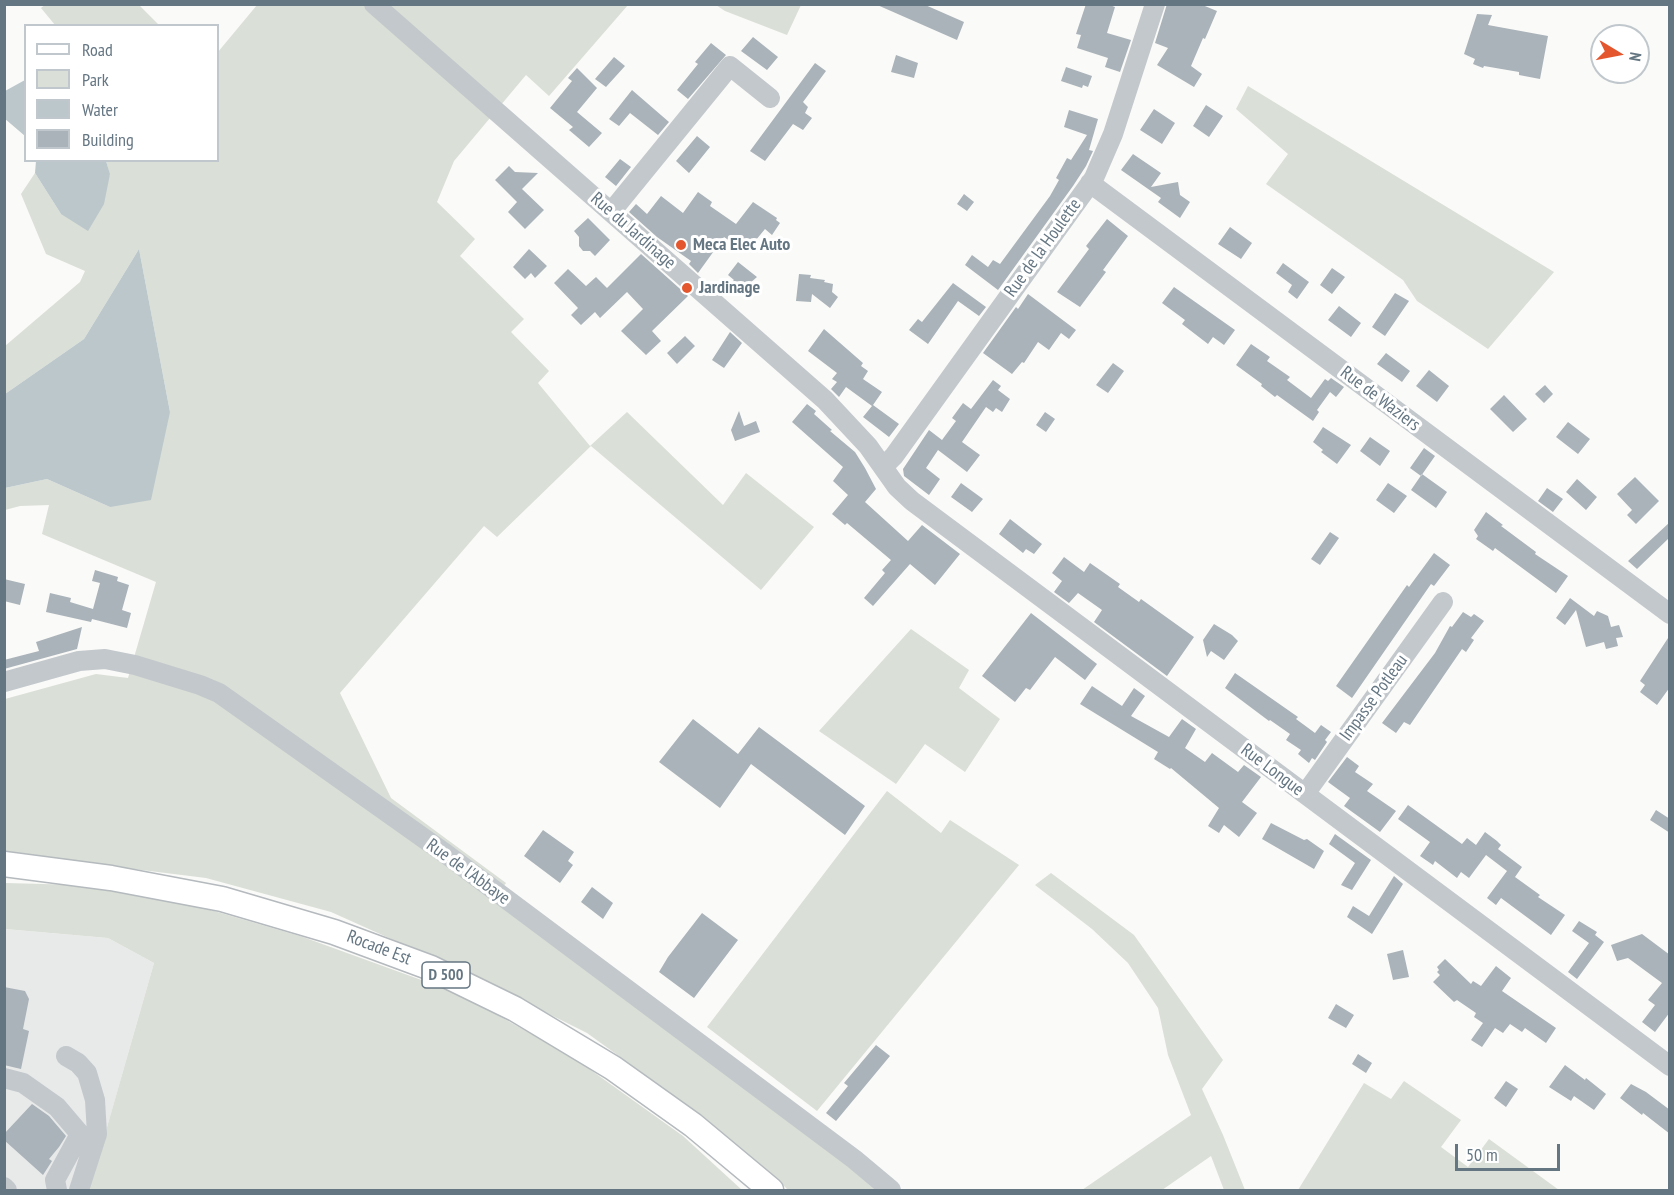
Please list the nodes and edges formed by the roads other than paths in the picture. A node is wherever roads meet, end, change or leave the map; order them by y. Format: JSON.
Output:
{"nodes":[{"id":1,"x":374,"y":4,"type":"edge"},
{"id":2,"x":1155,"y":4,"type":"edge"},
{"id":3,"x":770,"y":98,"type":"dead end"},
{"id":4,"x":1090,"y":183,"type":"junction"},
{"id":5,"x":610,"y":212,"type":"junction"},
{"id":6,"x":883,"y":467,"type":"junction"},
{"id":7,"x":1443,"y":602,"type":"dead end"},
{"id":8,"x":1670,"y":614,"type":"edge"},
{"id":9,"x":4,"y":682,"type":"edge"},
{"id":10,"x":1305,"y":794,"type":"junction"},
{"id":11,"x":4,"y":864,"type":"edge"},
{"id":12,"x":69,"y":873,"type":"junction"},
{"id":13,"x":4,"y":875,"type":"edge"},
{"id":14,"x":66,"y":1056,"type":"dead end"},
{"id":15,"x":1670,"y":1066,"type":"edge"},
{"id":16,"x":4,"y":1078,"type":"edge"},
{"id":17,"x":57,"y":1191,"type":"edge"},
{"id":18,"x":79,"y":1191,"type":"edge"},
{"id":19,"x":771,"y":1191,"type":"edge"},
{"id":20,"x":891,"y":1191,"type":"edge"}],
"edges":[{"from":1,"to":5,"type":"street","name":"Rue du Jardinage"},
{"from":2,"to":4,"type":"street","name":"Rue de la Houlette"},
{"from":3,"to":5,"type":"street"},
{"from":4,"to":6,"type":"street","name":"Rue de la Houlette"},
{"from":4,"to":8,"type":"street","name":"Rue de Waziers"},
{"from":5,"to":6,"type":"street","name":"Rue du Jardinage"},
{"from":6,"to":10,"type":"street","name":"Rue Longue"},
{"from":7,"to":10,"type":"street","name":"Impasse Potleau"},
{"from":9,"to":20,"type":"street","name":"Rue de l'Abbaye"},
{"from":10,"to":15,"type":"street","name":"Rue Longue"},
{"from":11,"to":12,"type":"main road","number":"D 500"},
{"from":12,"to":13,"type":"main road","number":"D 500"},
{"from":12,"to":19,"type":"main road","name":"Rocade Est","number":"D 500"},
{"from":14,"to":18,"type":"street"},
{"from":16,"to":17,"type":"street"}]}
